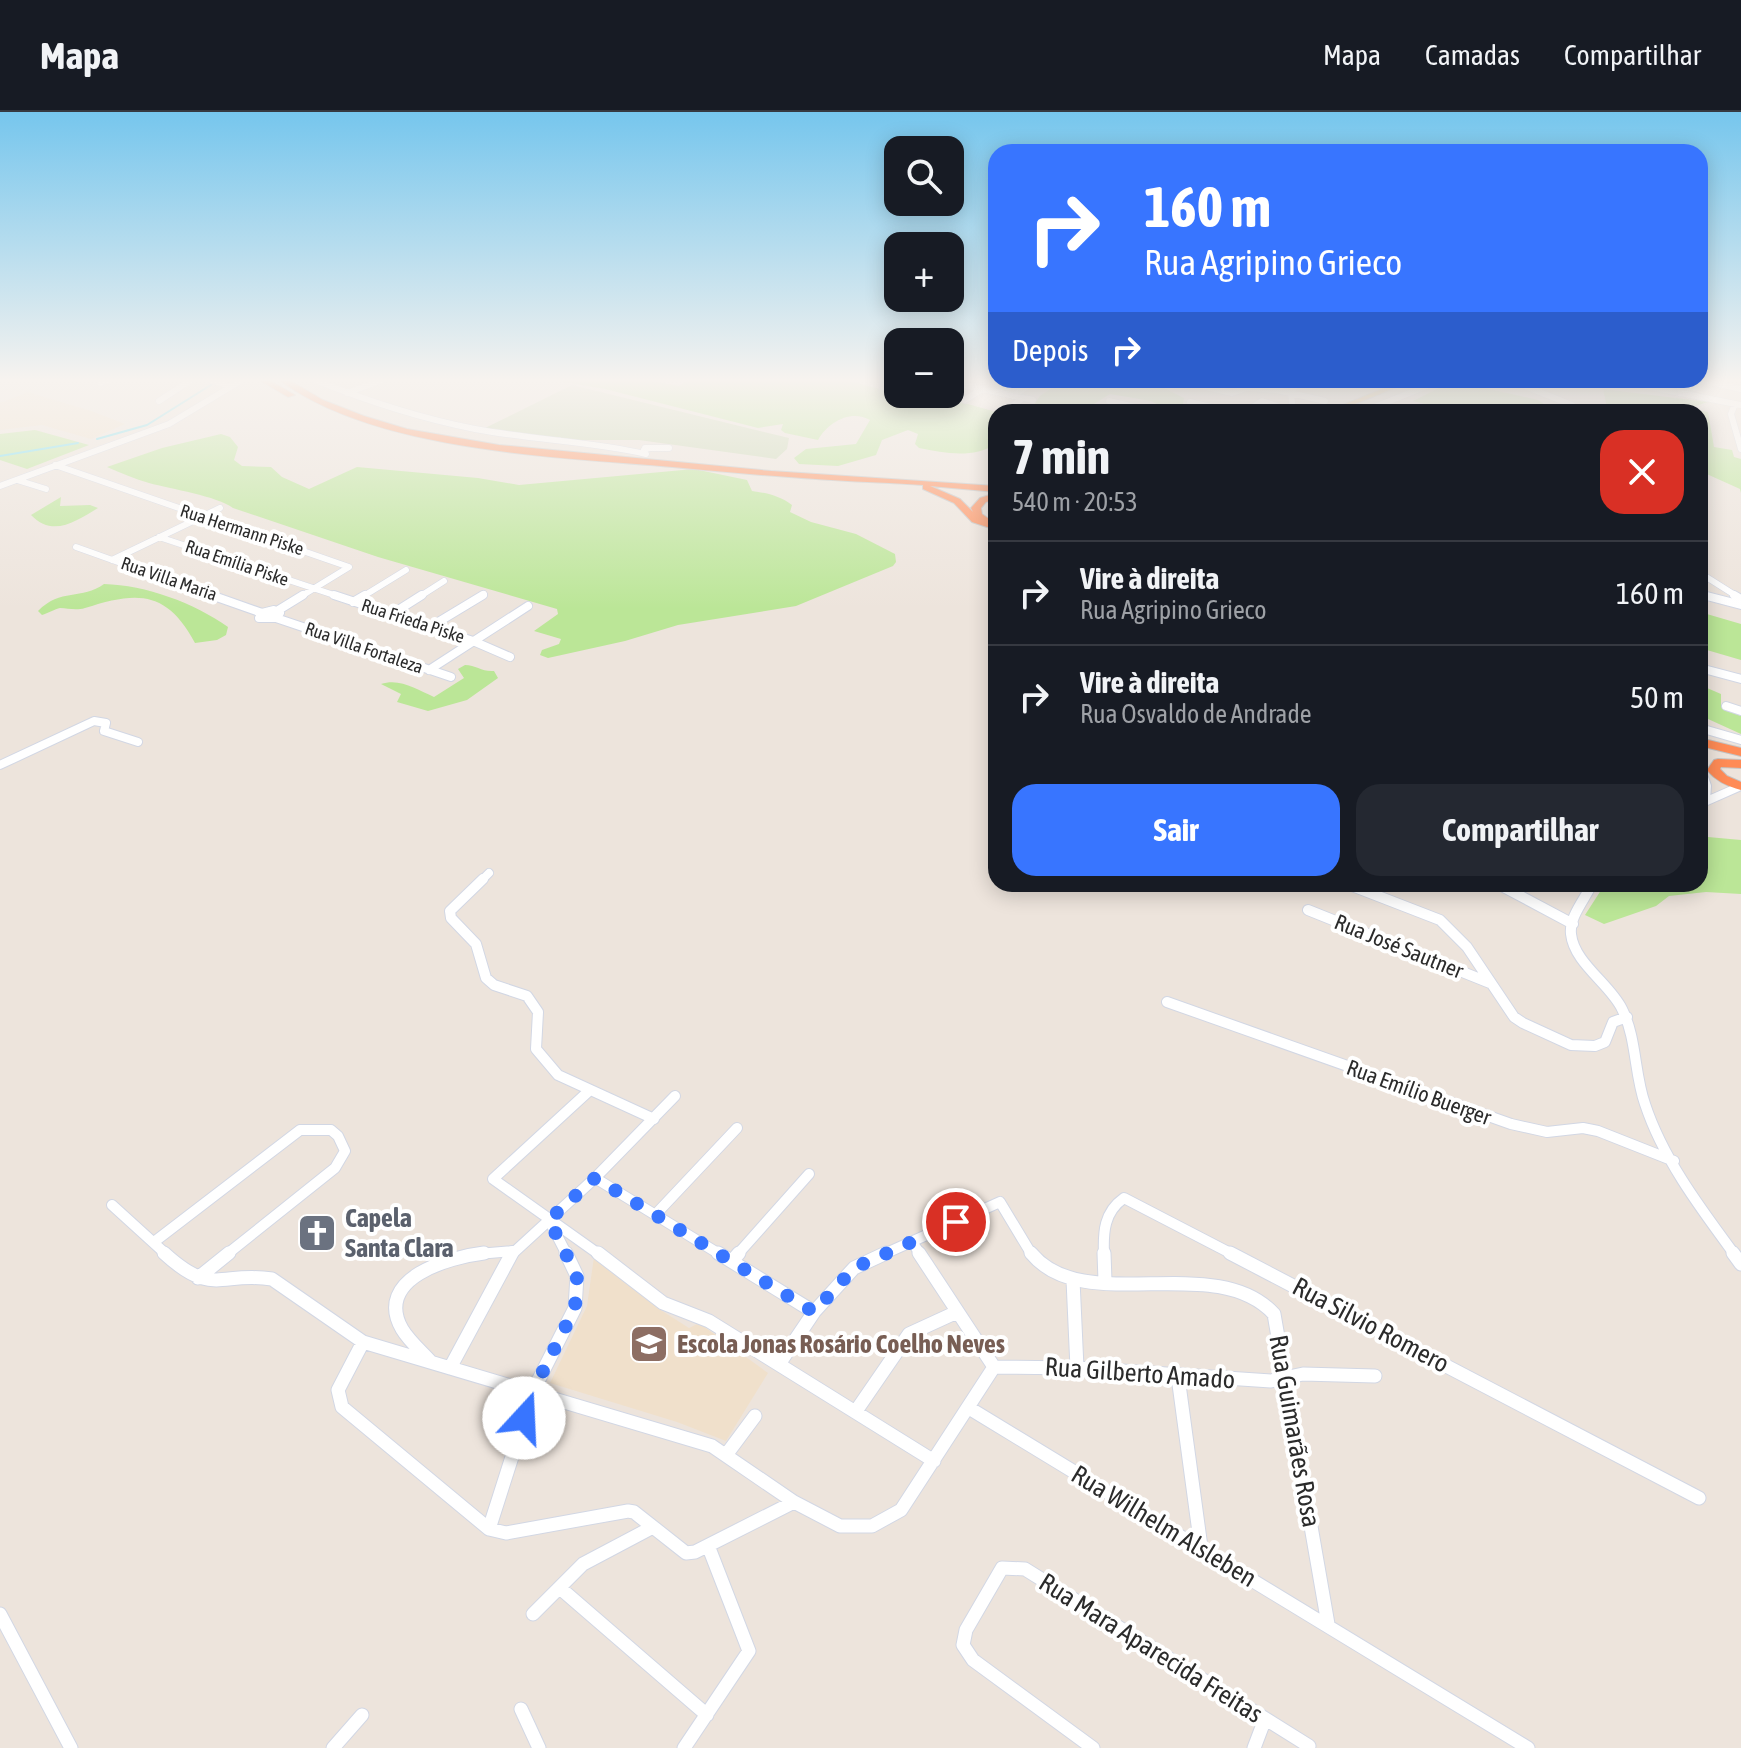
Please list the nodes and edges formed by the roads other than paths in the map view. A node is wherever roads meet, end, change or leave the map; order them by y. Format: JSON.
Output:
{"nodes":[{"id":1,"x":79,"y":456,"type":"edge"},
{"id":2,"x":572,"y":456,"type":"edge"},
{"id":3,"x":619,"y":456,"type":"edge"},
{"id":4,"x":677,"y":456,"type":"edge"},
{"id":5,"x":55,"y":465,"type":"junction"},
{"id":6,"x":736,"y":467,"type":"junction"},
{"id":7,"x":875,"y":479,"type":"junction"},
{"id":8,"x":17,"y":480,"type":"junction"},
{"id":9,"x":988,"y":485,"type":"edge"},
{"id":10,"x":988,"y":485,"type":"edge"},
{"id":11,"x":0,"y":486,"type":"edge"},
{"id":12,"x":46,"y":489,"type":"dead end"},
{"id":13,"x":988,"y":498,"type":"edge"},
{"id":14,"x":220,"y":508,"type":"dead end"},
{"id":15,"x":201,"y":517,"type":"junction"},
{"id":16,"x":988,"y":521,"type":"edge"},
{"id":17,"x":988,"y":523,"type":"edge"},
{"id":18,"x":159,"y":537,"type":"junction"},
{"id":19,"x":76,"y":547,"type":"dead end"},
{"id":20,"x":112,"y":560,"type":"junction"},
{"id":21,"x":406,"y":570,"type":"dead end"},
{"id":22,"x":1708,"y":578,"type":"edge"},
{"id":23,"x":444,"y":581,"type":"dead end"},
{"id":24,"x":314,"y":589,"type":"junction"},
{"id":25,"x":484,"y":594,"type":"dead end"},
{"id":26,"x":1708,"y":596,"type":"edge"},
{"id":27,"x":1741,"y":599,"type":"edge"},
{"id":28,"x":353,"y":602,"type":"junction"},
{"id":29,"x":1741,"y":605,"type":"edge"},
{"id":30,"x":528,"y":606,"type":"dead end"},
{"id":31,"x":276,"y":614,"type":"junction"},
{"id":32,"x":392,"y":614,"type":"junction"},
{"id":33,"x":263,"y":616,"type":"junction"},
{"id":34,"x":430,"y":627,"type":"junction"},
{"id":35,"x":253,"y":628,"type":"dead end"},
{"id":36,"x":473,"y":641,"type":"junction"},
{"id":37,"x":510,"y":657,"type":"dead end"},
{"id":38,"x":429,"y":670,"type":"junction"},
{"id":39,"x":1708,"y":670,"type":"edge"},
{"id":40,"x":451,"y":677,"type":"dead end"},
{"id":41,"x":1741,"y":679,"type":"edge"},
{"id":42,"x":1726,"y":706,"type":"dead end"},
{"id":43,"x":1741,"y":711,"type":"edge"},
{"id":44,"x":1708,"y":730,"type":"edge"},
{"id":45,"x":1741,"y":740,"type":"edge"},
{"id":46,"x":138,"y":742,"type":"dead end"},
{"id":47,"x":1708,"y":745,"type":"edge"},
{"id":48,"x":1737,"y":753,"type":"edge"},
{"id":49,"x":1741,"y":764,"type":"edge"},
{"id":50,"x":0,"y":765,"type":"edge"},
{"id":51,"x":1708,"y":778,"type":"edge"},
{"id":52,"x":1738,"y":787,"type":"edge"},
{"id":53,"x":1708,"y":800,"type":"edge"},
{"id":54,"x":489,"y":873,"type":"dead end"},
{"id":55,"x":1368,"y":892,"type":"edge"},
{"id":56,"x":1513,"y":892,"type":"edge"},
{"id":57,"x":1588,"y":892,"type":"edge"},
{"id":58,"x":1308,"y":910,"type":"dead end"},
{"id":59,"x":1573,"y":924,"type":"junction"},
{"id":60,"x":1490,"y":983,"type":"junction"},
{"id":61,"x":1167,"y":1002,"type":"dead end"},
{"id":62,"x":1627,"y":1017,"type":"junction"},
{"id":63,"x":590,"y":1090,"type":"junction"},
{"id":64,"x":675,"y":1096,"type":"dead end"},
{"id":65,"x":654,"y":1119,"type":"junction"},
{"id":66,"x":737,"y":1128,"type":"dead end"},
{"id":67,"x":1674,"y":1161,"type":"junction"},
{"id":68,"x":809,"y":1174,"type":"dead end"},
{"id":69,"x":595,"y":1178,"type":"junction"},
{"id":70,"x":112,"y":1205,"type":"dead end"},
{"id":71,"x":655,"y":1215,"type":"junction"},
{"id":72,"x":550,"y":1219,"type":"junction"},
{"id":73,"x":154,"y":1242,"type":"junction"},
{"id":74,"x":912,"y":1242,"type":"junction"},
{"id":75,"x":513,"y":1251,"type":"junction"},
{"id":76,"x":733,"y":1260,"type":"junction"},
{"id":77,"x":1741,"y":1264,"type":"edge"},
{"id":78,"x":198,"y":1278,"type":"junction"},
{"id":79,"x":1073,"y":1280,"type":"junction"},
{"id":80,"x":1105,"y":1281,"type":"junction"},
{"id":81,"x":814,"y":1312,"type":"junction"},
{"id":82,"x":957,"y":1312,"type":"junction"},
{"id":83,"x":363,"y":1342,"type":"junction"},
{"id":84,"x":431,"y":1362,"type":"junction"},
{"id":85,"x":779,"y":1364,"type":"junction"},
{"id":86,"x":994,"y":1367,"type":"junction"},
{"id":87,"x":450,"y":1368,"type":"junction"},
{"id":88,"x":1077,"y":1368,"type":"junction"},
{"id":89,"x":1375,"y":1376,"type":"dead end"},
{"id":90,"x":1178,"y":1377,"type":"junction"},
{"id":91,"x":1285,"y":1378,"type":"junction"},
{"id":92,"x":533,"y":1391,"type":"junction"},
{"id":93,"x":969,"y":1408,"type":"junction"},
{"id":94,"x":856,"y":1411,"type":"junction"},
{"id":95,"x":755,"y":1416,"type":"dead end"},
{"id":96,"x":726,"y":1455,"type":"junction"},
{"id":97,"x":934,"y":1461,"type":"junction"},
{"id":98,"x":1699,"y":1498,"type":"dead end"},
{"id":99,"x":794,"y":1502,"type":"junction"},
{"id":100,"x":651,"y":1528,"type":"junction"},
{"id":101,"x":489,"y":1529,"type":"junction"},
{"id":102,"x":1201,"y":1547,"type":"junction"},
{"id":103,"x":709,"y":1548,"type":"junction"},
{"id":104,"x":560,"y":1588,"type":"junction"},
{"id":105,"x":0,"y":1614,"type":"edge"},
{"id":106,"x":533,"y":1614,"type":"dead end"},
{"id":107,"x":1328,"y":1624,"type":"junction"},
{"id":108,"x":521,"y":1709,"type":"dead end"},
{"id":109,"x":362,"y":1715,"type":"dead end"},
{"id":110,"x":707,"y":1715,"type":"junction"},
{"id":111,"x":1265,"y":1719,"type":"junction"},
{"id":112,"x":1309,"y":1746,"type":"dead end"},
{"id":113,"x":71,"y":1748,"type":"edge"},
{"id":114,"x":333,"y":1748,"type":"edge"},
{"id":115,"x":539,"y":1748,"type":"edge"},
{"id":116,"x":684,"y":1748,"type":"edge"},
{"id":117,"x":1093,"y":1748,"type":"edge"},
{"id":118,"x":1254,"y":1748,"type":"edge"},
{"id":119,"x":1528,"y":1748,"type":"edge"}],
"edges":[{"from":1,"to":5,"type":"street"},
{"from":2,"to":7,"type":"highway"},
{"from":3,"to":6,"type":"highway"},
{"from":4,"to":6,"type":"highway"},
{"from":5,"to":8,"type":"street"},
{"from":5,"to":15,"type":"street","name":"Rua Hermann Piske"},
{"from":6,"to":9,"type":"highway"},
{"from":7,"to":10,"type":"highway"},
{"from":7,"to":17,"type":"highway"},
{"from":8,"to":11,"type":"street"},
{"from":8,"to":12,"type":"street"},
{"from":13,"to":16,"type":"highway"},
{"from":14,"to":15,"type":"street"},
{"from":15,"to":18,"type":"street"},
{"from":15,"to":24,"type":"street","name":"Rua Hermann Piske"},
{"from":18,"to":20,"type":"street"},
{"from":18,"to":24,"type":"street","name":"Rua Emília Piske"},
{"from":19,"to":20,"type":"street","name":"Rua Villa Maria"},
{"from":20,"to":33,"type":"street","name":"Rua Villa Maria"},
{"from":21,"to":28,"type":"street"},
{"from":22,"to":27,"type":"street"},
{"from":23,"to":32,"type":"street"},
{"from":24,"to":28,"type":"street","name":"Rua Frieda Piske"},
{"from":24,"to":31,"type":"street","name":"Rua Hermann Piske"},
{"from":25,"to":34,"type":"street"},
{"from":26,"to":29,"type":"street"},
{"from":28,"to":32,"type":"street","name":"Rua Frieda Piske"},
{"from":30,"to":36,"type":"street"},
{"from":31,"to":33,"type":"street"},
{"from":31,"to":38,"type":"street","name":"Rua Villa Fortaleza"},
{"from":32,"to":34,"type":"street","name":"Rua Frieda Piske"},
{"from":33,"to":35,"type":"street"},
{"from":34,"to":36,"type":"street","name":"Rua Frieda Piske"},
{"from":36,"to":37,"type":"street","name":"Rua Frieda Piske"},
{"from":36,"to":38,"type":"street"},
{"from":38,"to":40,"type":"street","name":"Rua Villa Fortaleza"},
{"from":39,"to":41,"type":"street"},
{"from":42,"to":43,"type":"street"},
{"from":44,"to":45,"type":"street"},
{"from":46,"to":50,"type":"street"},
{"from":47,"to":48,"type":"highway"},
{"from":49,"to":52,"type":"highway"},
{"from":51,"to":52,"type":"highway"},
{"from":52,"to":53,"type":"street"},
{"from":54,"to":63,"type":"street"},
{"from":55,"to":60,"type":"street"},
{"from":56,"to":59,"type":"street"},
{"from":57,"to":59,"type":"street"},
{"from":58,"to":60,"type":"street","name":"Rua José Sautner"},
{"from":59,"to":62,"type":"street"},
{"from":60,"to":62,"type":"street"},
{"from":61,"to":67,"type":"street","name":"Rua Emílio Buerger"},
{"from":62,"to":67,"type":"street"},
{"from":63,"to":65,"type":"street"},
{"from":63,"to":72,"type":"street"},
{"from":64,"to":65,"type":"street"},
{"from":65,"to":69,"type":"street"},
{"from":66,"to":71,"type":"street"},
{"from":67,"to":77,"type":"street"},
{"from":68,"to":76,"type":"street"},
{"from":69,"to":71,"type":"street"},
{"from":69,"to":72,"type":"street"},
{"from":70,"to":73,"type":"street"},
{"from":71,"to":76,"type":"street"},
{"from":72,"to":75,"type":"street"},
{"from":72,"to":85,"type":"street"},
{"from":72,"to":92,"type":"street"},
{"from":73,"to":78,"type":"street"},
{"from":73,"to":78,"type":"street"},
{"from":74,"to":79,"type":"street","name":"Rua Guimarães Rosa"},
{"from":74,"to":81,"type":"street","name":"Rua Guimarães Rosa"},
{"from":74,"to":82,"type":"street"},
{"from":75,"to":84,"type":"street"},
{"from":75,"to":87,"type":"street"},
{"from":76,"to":81,"type":"street"},
{"from":78,"to":83,"type":"street"},
{"from":79,"to":80,"type":"street","name":"Rua Guimarães Rosa"},
{"from":79,"to":88,"type":"street"},
{"from":80,"to":91,"type":"street","name":"Rua Guimarães Rosa"},
{"from":80,"to":98,"type":"street","name":"Rua Silvio Romero"},
{"from":81,"to":85,"type":"street","name":"Rua Guimarães Rosa"},
{"from":82,"to":86,"type":"street"},
{"from":82,"to":94,"type":"street"},
{"from":83,"to":84,"type":"street"},
{"from":83,"to":101,"type":"street"},
{"from":84,"to":87,"type":"street"},
{"from":85,"to":94,"type":"street"},
{"from":86,"to":88,"type":"street","name":"Rua Gilberto Amado"},
{"from":86,"to":93,"type":"street"},
{"from":87,"to":92,"type":"street"},
{"from":88,"to":90,"type":"street","name":"Rua Gilberto Amado"},
{"from":89,"to":91,"type":"street","name":"Rua Gilberto Amado"},
{"from":90,"to":91,"type":"street","name":"Rua Gilberto Amado"},
{"from":90,"to":102,"type":"street"},
{"from":91,"to":107,"type":"street","name":"Rua Guimarães Rosa"},
{"from":92,"to":96,"type":"street"},
{"from":92,"to":101,"type":"street"},
{"from":93,"to":97,"type":"street"},
{"from":93,"to":102,"type":"street","name":"Rua Wilhelm Alsleben"},
{"from":94,"to":97,"type":"street"},
{"from":95,"to":96,"type":"street"},
{"from":96,"to":99,"type":"street"},
{"from":97,"to":99,"type":"street"},
{"from":99,"to":103,"type":"street"},
{"from":100,"to":101,"type":"street"},
{"from":100,"to":103,"type":"street"},
{"from":100,"to":104,"type":"street"},
{"from":102,"to":107,"type":"street","name":"Rua Wilhelm Alsleben"},
{"from":103,"to":110,"type":"street"},
{"from":104,"to":106,"type":"street"},
{"from":104,"to":110,"type":"street"},
{"from":105,"to":113,"type":"street"},
{"from":107,"to":119,"type":"street","name":"Rua Wilhelm Alsleben"},
{"from":108,"to":115,"type":"street"},
{"from":109,"to":114,"type":"street"},
{"from":110,"to":116,"type":"street"},
{"from":111,"to":112,"type":"street","name":"Rua Mara Aparecida Freitas"},
{"from":111,"to":117,"type":"street","name":"Rua Mara Aparecida Freitas"},
{"from":111,"to":118,"type":"street"}]}
